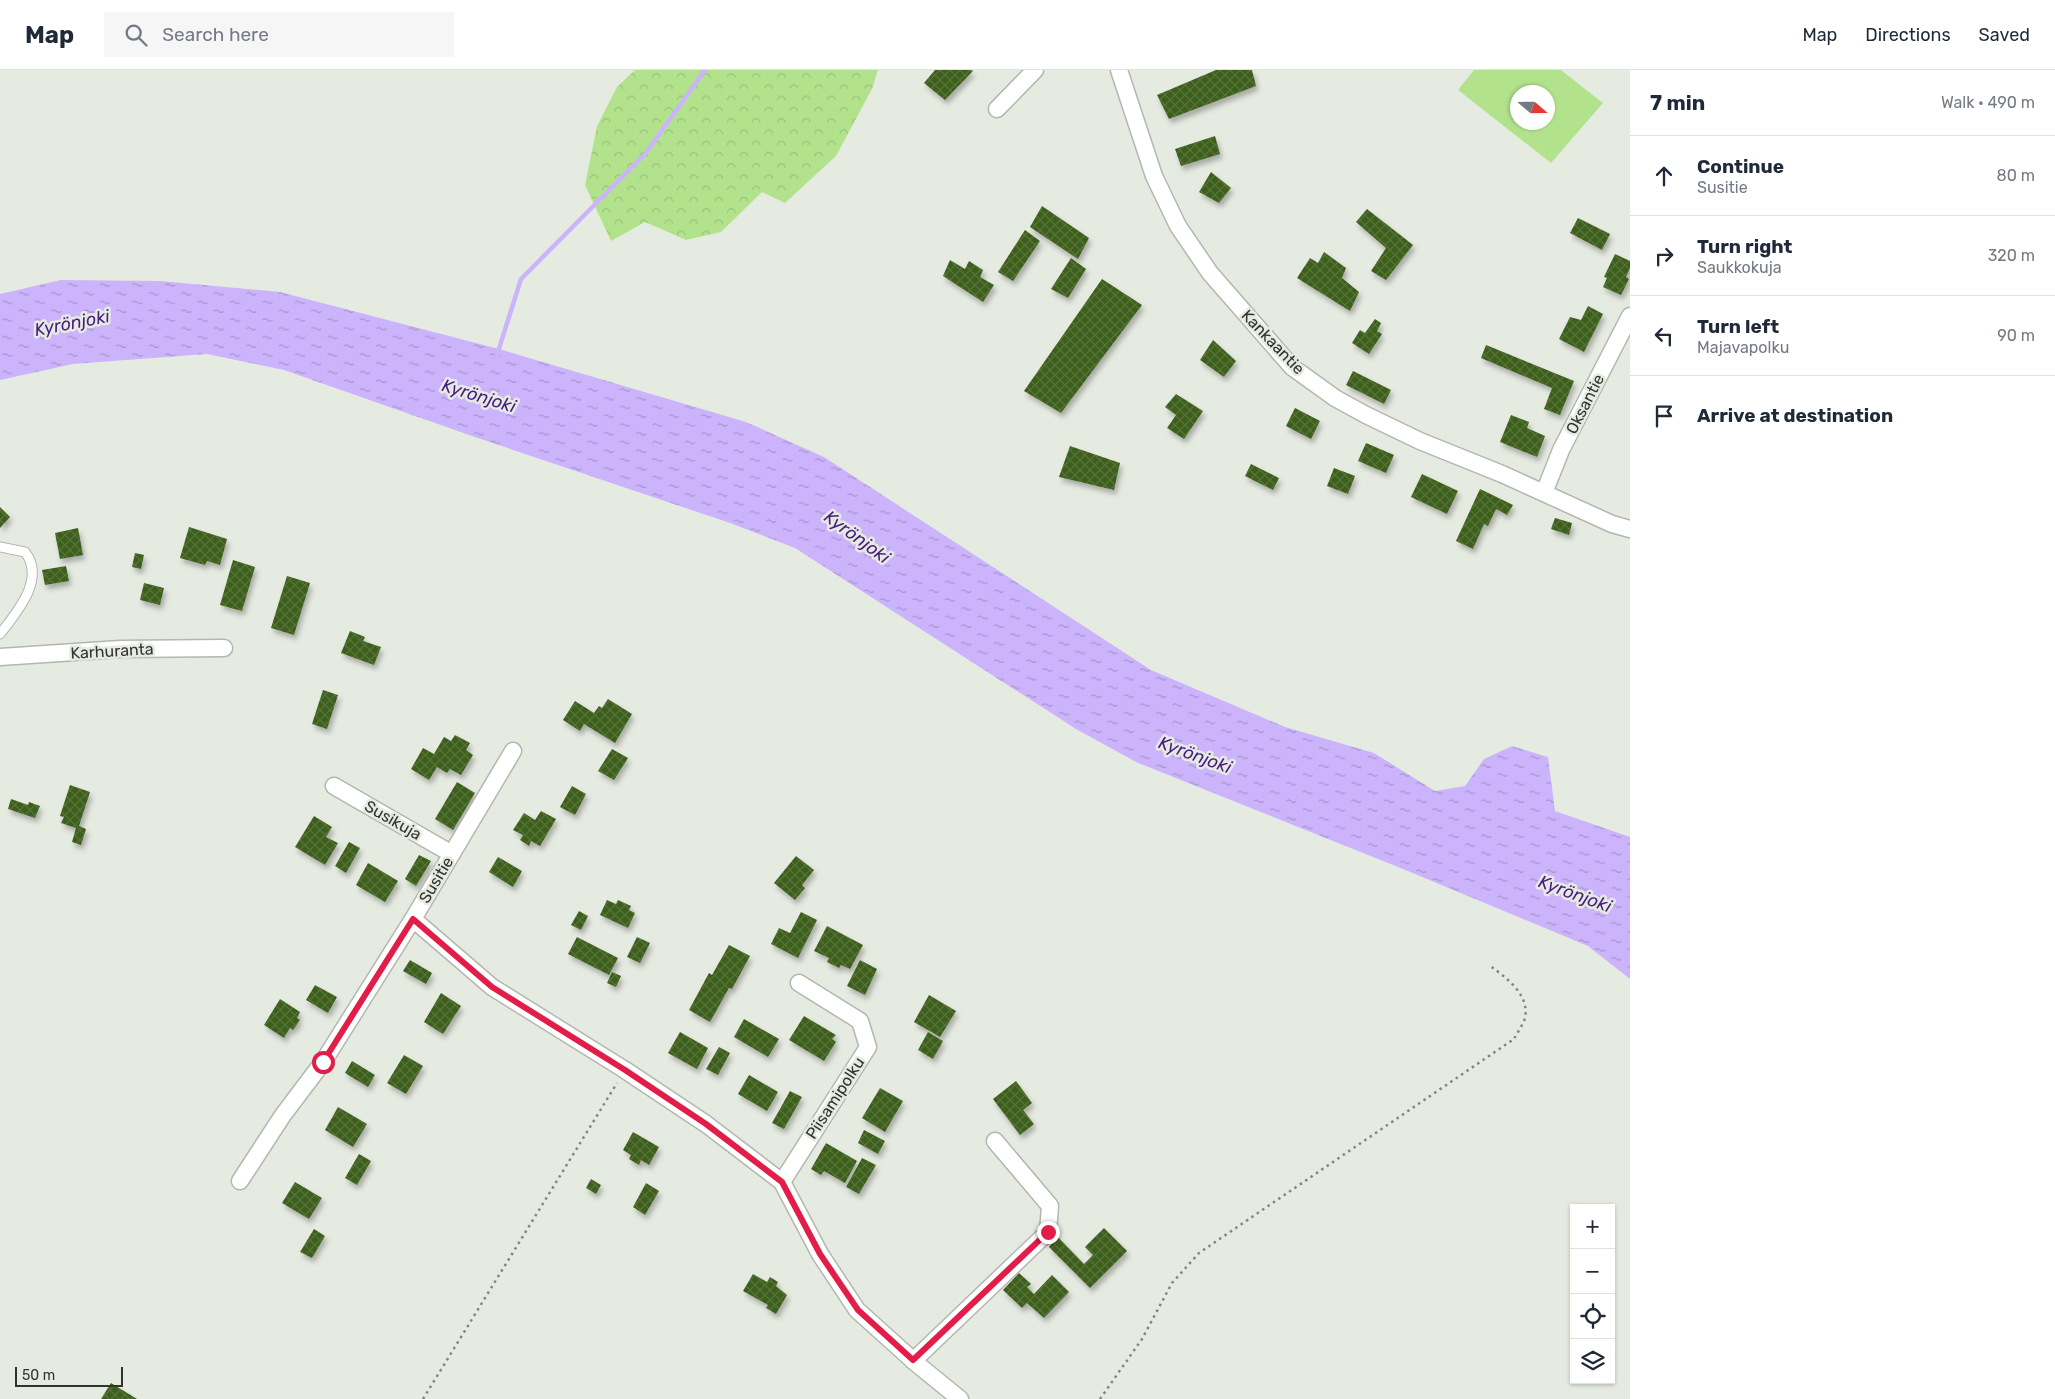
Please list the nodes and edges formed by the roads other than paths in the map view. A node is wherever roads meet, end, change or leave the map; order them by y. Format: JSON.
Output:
{"nodes":[{"id":1,"x":1035,"y":70,"type":"edge"},
{"id":2,"x":1119,"y":70,"type":"edge"},
{"id":3,"x":997,"y":109,"type":"dead end"},
{"id":4,"x":1630,"y":316,"type":"edge"},
{"id":5,"x":1544,"y":493,"type":"junction"},
{"id":6,"x":1630,"y":529,"type":"edge"},
{"id":7,"x":0,"y":547,"type":"edge"},
{"id":8,"x":0,"y":634,"type":"edge"},
{"id":9,"x":224,"y":648,"type":"dead end"},
{"id":10,"x":0,"y":657,"type":"edge"},
{"id":11,"x":513,"y":751,"type":"dead end"},
{"id":12,"x":334,"y":786,"type":"dead end"},
{"id":13,"x":452,"y":854,"type":"junction"},
{"id":14,"x":413,"y":919,"type":"junction"},
{"id":15,"x":799,"y":983,"type":"dead end"},
{"id":16,"x":995,"y":1141,"type":"dead end"},
{"id":17,"x":240,"y":1181,"type":"dead end"},
{"id":18,"x":782,"y":1182,"type":"junction"},
{"id":19,"x":913,"y":1360,"type":"junction"},
{"id":20,"x":960,"y":1399,"type":"edge"}],
"edges":[{"from":1,"to":3,"type":"street"},
{"from":2,"to":5,"type":"street","name":"Kankaantie"},
{"from":4,"to":5,"type":"street","name":"Oksantie"},
{"from":5,"to":6,"type":"street","name":"Kankaantie"},
{"from":7,"to":8,"type":"lane"},
{"from":9,"to":10,"type":"street","name":"Karhuranta"},
{"from":11,"to":13,"type":"street","name":"Susitie"},
{"from":12,"to":13,"type":"street","name":"Susikuja"},
{"from":13,"to":14,"type":"street","name":"Susitie"},
{"from":14,"to":17,"type":"street","name":"Susitie"},
{"from":14,"to":18,"type":"street"},
{"from":15,"to":18,"type":"street","name":"Piisamipolku"},
{"from":16,"to":19,"type":"street"},
{"from":18,"to":19,"type":"street"},
{"from":19,"to":20,"type":"street"}]}
